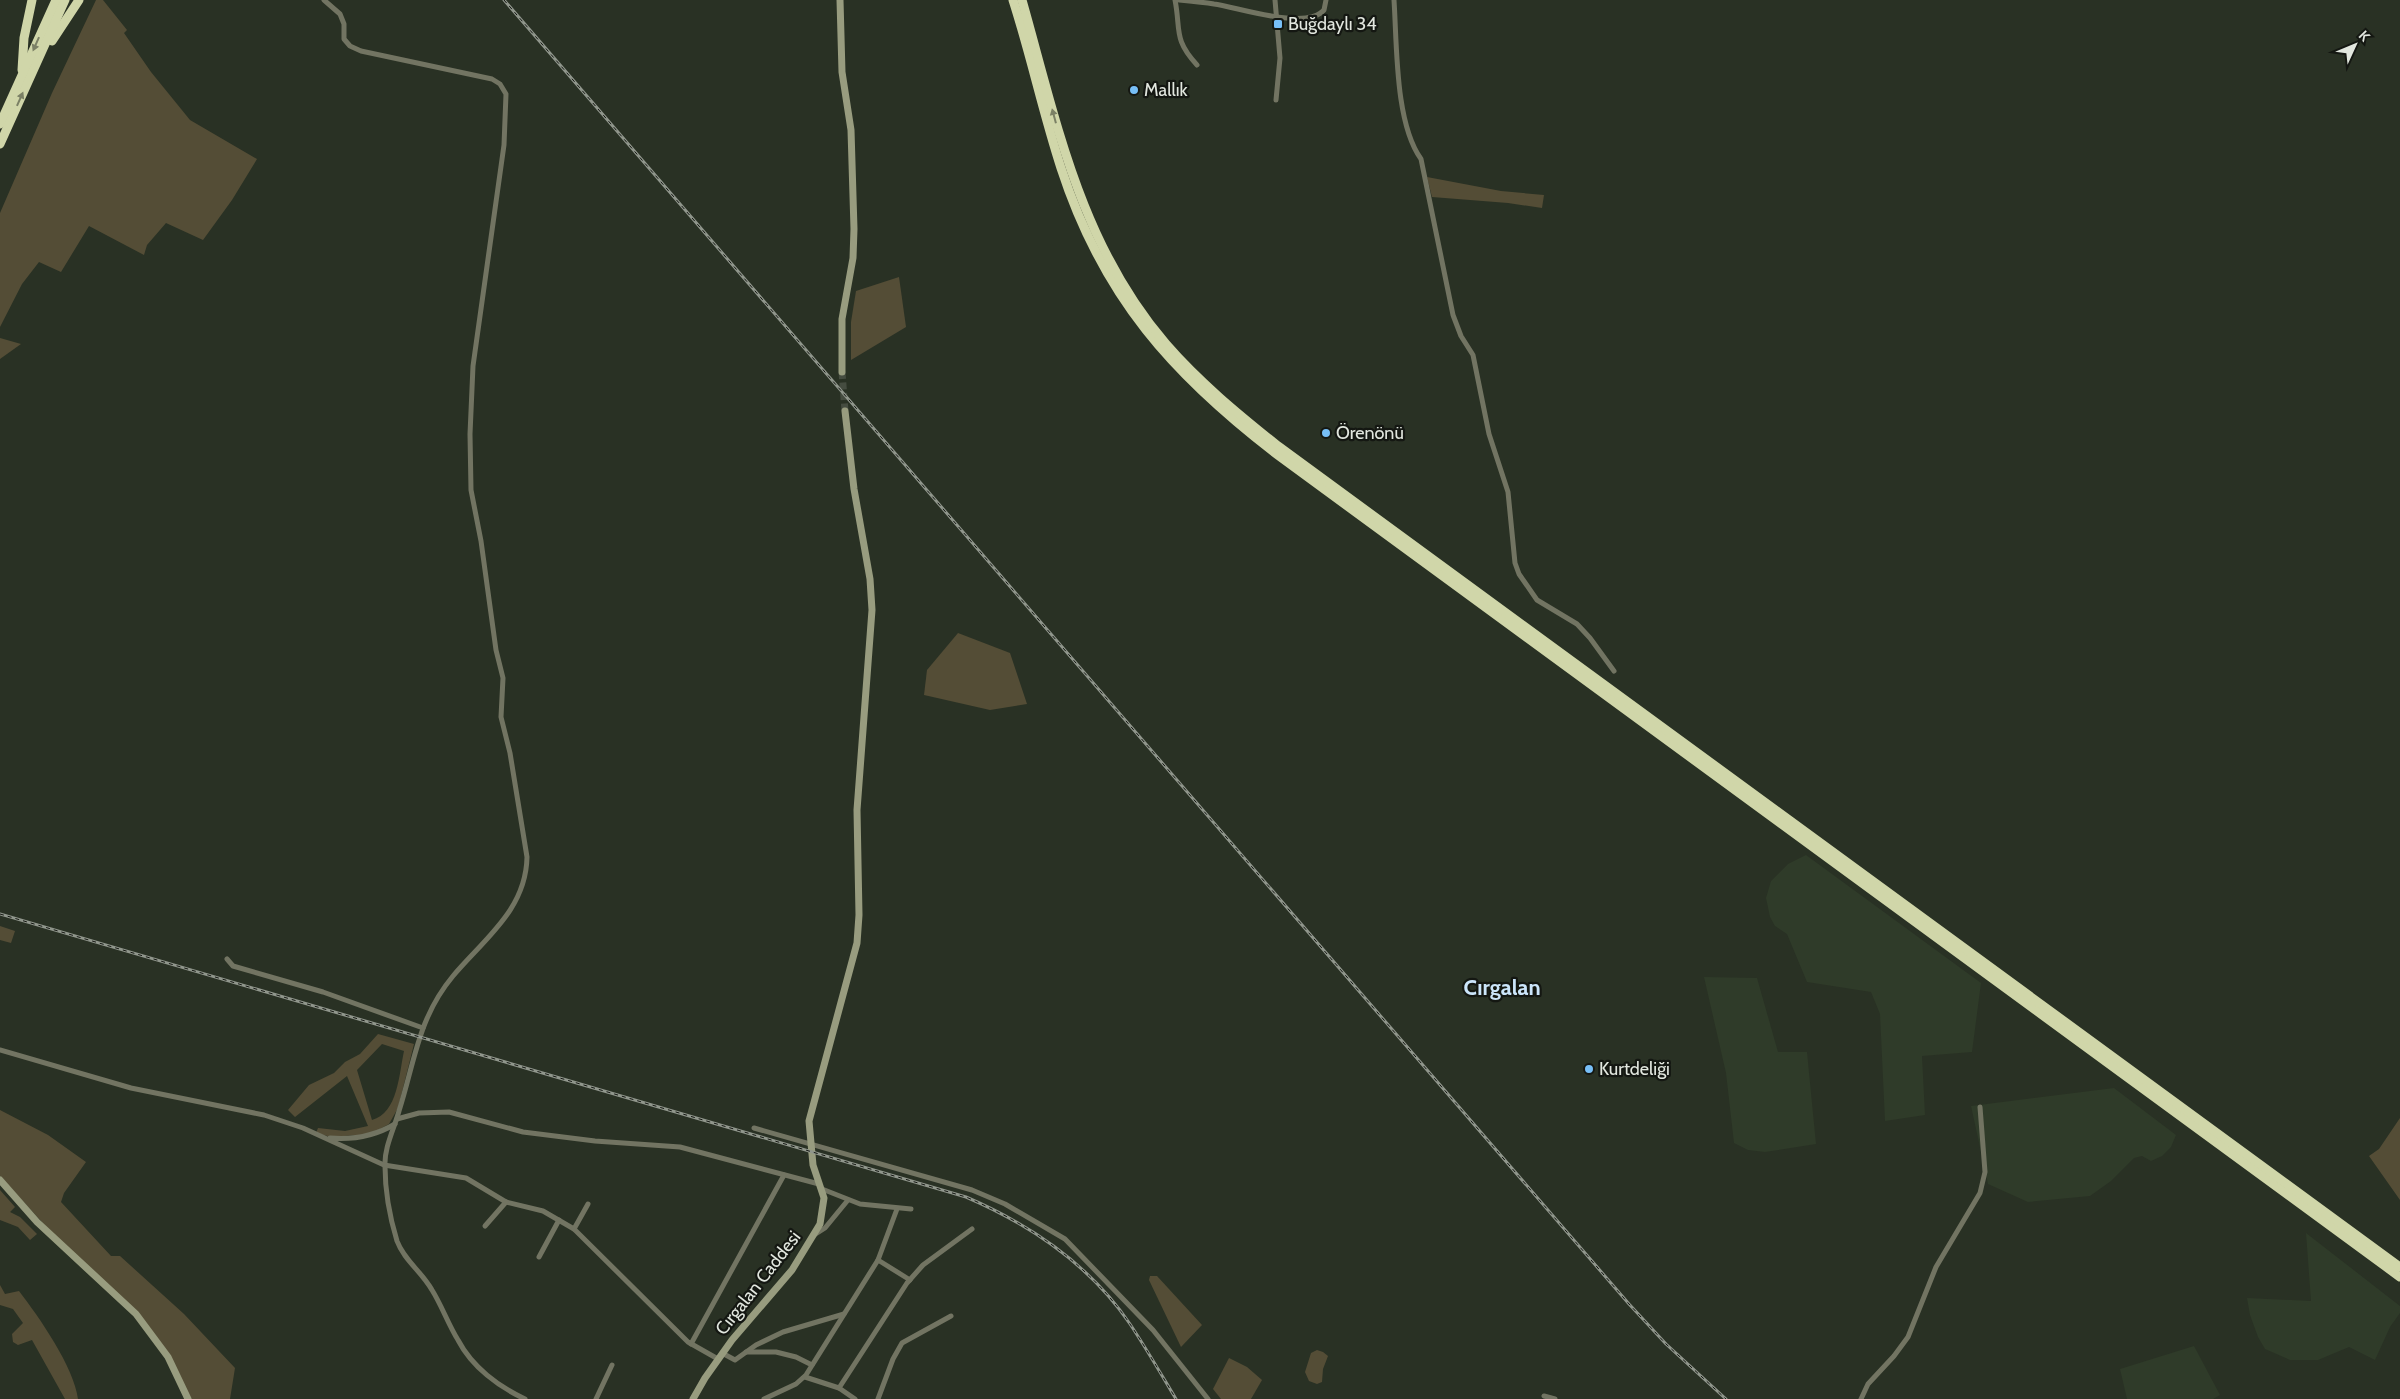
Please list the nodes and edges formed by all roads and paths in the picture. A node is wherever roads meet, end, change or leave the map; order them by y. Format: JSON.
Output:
{"nodes":[{"id":1,"x":32,"y":0,"type":"edge"},
{"id":2,"x":56,"y":0,"type":"edge"},
{"id":3,"x":65,"y":0,"type":"edge"},
{"id":4,"x":79,"y":0,"type":"edge"},
{"id":5,"x":324,"y":0,"type":"edge"},
{"id":6,"x":840,"y":0,"type":"edge"},
{"id":7,"x":1013,"y":0,"type":"edge"},
{"id":8,"x":1022,"y":0,"type":"edge"},
{"id":9,"x":1175,"y":0,"type":"edge"},
{"id":10,"x":1179,"y":0,"type":"edge"},
{"id":11,"x":1275,"y":0,"type":"edge"},
{"id":12,"x":1326,"y":0,"type":"edge"},
{"id":13,"x":1394,"y":0,"type":"edge"},
{"id":14,"x":1215,"y":2,"type":"edge"},
{"id":15,"x":1277,"y":19,"type":"junction"},
{"id":16,"x":1196,"y":64,"type":"dead end"},
{"id":17,"x":26,"y":76,"type":"junction"},
{"id":18,"x":1276,"y":100,"type":"dead end"},
{"id":19,"x":0,"y":124,"type":"edge"},
{"id":20,"x":0,"y":144,"type":"edge"},
{"id":21,"x":842,"y":372,"type":"tunnel mouth"},
{"id":22,"x":845,"y":411,"type":"tunnel mouth"},
{"id":23,"x":1614,"y":671,"type":"dead end"},
{"id":24,"x":227,"y":959,"type":"dead end"},
{"id":25,"x":423,"y":1028,"type":"junction"},
{"id":26,"x":0,"y":1050,"type":"edge"},
{"id":27,"x":1980,"y":1107,"type":"dead end"},
{"id":28,"x":396,"y":1122,"type":"junction"},
{"id":29,"x":754,"y":1128,"type":"dead end"},
{"id":30,"x":324,"y":1138,"type":"junction"},
{"id":31,"x":812,"y":1143,"type":"junction"},
{"id":32,"x":384,"y":1165,"type":"junction"},
{"id":33,"x":784,"y":1175,"type":"junction"},
{"id":34,"x":0,"y":1180,"type":"edge"},
{"id":35,"x":821,"y":1187,"type":"junction"},
{"id":36,"x":848,"y":1200,"type":"junction"},
{"id":37,"x":506,"y":1202,"type":"junction"},
{"id":38,"x":588,"y":1204,"type":"dead end"},
{"id":39,"x":897,"y":1209,"type":"junction"},
{"id":40,"x":910,"y":1209,"type":"dead end"},
{"id":41,"x":560,"y":1220,"type":"junction"},
{"id":42,"x":485,"y":1226,"type":"dead end"},
{"id":43,"x":574,"y":1229,"type":"junction"},
{"id":44,"x":972,"y":1229,"type":"dead end"},
{"id":45,"x":814,"y":1235,"type":"junction"},
{"id":46,"x":539,"y":1257,"type":"dead end"},
{"id":47,"x":878,"y":1260,"type":"junction"},
{"id":48,"x":2400,"y":1267,"type":"edge"},
{"id":49,"x":2400,"y":1277,"type":"edge"},
{"id":50,"x":910,"y":1280,"type":"junction"},
{"id":51,"x":844,"y":1314,"type":"junction"},
{"id":52,"x":951,"y":1316,"type":"dead end"},
{"id":53,"x":691,"y":1344,"type":"junction"},
{"id":54,"x":746,"y":1352,"type":"junction"},
{"id":55,"x":720,"y":1356,"type":"junction"},
{"id":56,"x":612,"y":1365,"type":"dead end"},
{"id":57,"x":812,"y":1365,"type":"junction"},
{"id":58,"x":805,"y":1377,"type":"junction"},
{"id":59,"x":839,"y":1388,"type":"junction"},
{"id":60,"x":1544,"y":1396,"type":"dead end"},
{"id":61,"x":769,"y":1398,"type":"edge"},
{"id":62,"x":188,"y":1399,"type":"edge"},
{"id":63,"x":525,"y":1399,"type":"edge"},
{"id":64,"x":596,"y":1399,"type":"edge"},
{"id":65,"x":693,"y":1399,"type":"edge"},
{"id":66,"x":855,"y":1399,"type":"edge"},
{"id":67,"x":878,"y":1399,"type":"edge"},
{"id":68,"x":1208,"y":1399,"type":"edge"},
{"id":69,"x":1555,"y":1399,"type":"edge"},
{"id":70,"x":1861,"y":1399,"type":"edge"}],
"edges":[{"from":1,"to":17,"type":"highway"},
{"from":2,"to":17,"type":"highway","one_way":true},
{"from":3,"to":17,"type":"highway"},
{"from":4,"to":17,"type":"highway"},
{"from":5,"to":25,"type":"street"},
{"from":6,"to":21,"type":"street"},
{"from":7,"to":49,"type":"highway"},
{"from":48,"to":8,"type":"highway","one_way":true},
{"from":9,"to":16,"type":"street"},
{"from":10,"to":14,"type":"street"},
{"from":11,"to":15,"type":"street"},
{"from":12,"to":15,"type":"street"},
{"from":13,"to":23,"type":"street"},
{"from":14,"to":15,"type":"street"},
{"from":15,"to":18,"type":"street"},
{"from":17,"to":19,"type":"highway"},
{"from":20,"to":17,"type":"highway","one_way":true},
{"from":22,"to":31,"type":"street"},
{"from":24,"to":25,"type":"street"},
{"from":25,"to":28,"type":"street"},
{"from":26,"to":30,"type":"street"},
{"from":27,"to":70,"type":"street"},
{"from":28,"to":30,"type":"street"},
{"from":28,"to":32,"type":"street"},
{"from":28,"to":33,"type":"street"},
{"from":29,"to":31,"type":"street"},
{"from":30,"to":32,"type":"street"},
{"from":31,"to":35,"type":"street","name":"Cırgalan Caddesi"},
{"from":31,"to":68,"type":"street"},
{"from":32,"to":37,"type":"street"},
{"from":32,"to":63,"type":"street"},
{"from":33,"to":35,"type":"street"},
{"from":33,"to":53,"type":"street"},
{"from":34,"to":62,"type":"street"},
{"from":35,"to":36,"type":"street"},
{"from":35,"to":45,"type":"street","name":"Cırgalan Caddesi"},
{"from":36,"to":39,"type":"street"},
{"from":36,"to":45,"type":"street"},
{"from":37,"to":41,"type":"street"},
{"from":37,"to":42,"type":"street"},
{"from":38,"to":43,"type":"street"},
{"from":39,"to":40,"type":"street"},
{"from":39,"to":47,"type":"street"},
{"from":41,"to":43,"type":"street"},
{"from":41,"to":46,"type":"street"},
{"from":43,"to":53,"type":"street"},
{"from":44,"to":50,"type":"street"},
{"from":45,"to":55,"type":"street","name":"Cırgalan Caddesi"},
{"from":47,"to":50,"type":"street"},
{"from":47,"to":51,"type":"street"},
{"from":50,"to":59,"type":"street"},
{"from":51,"to":54,"type":"street"},
{"from":51,"to":57,"type":"street"},
{"from":52,"to":67,"type":"street"},
{"from":53,"to":55,"type":"street"},
{"from":54,"to":55,"type":"street"},
{"from":54,"to":57,"type":"street"},
{"from":55,"to":65,"type":"street","name":"Cırgalan Caddesi"},
{"from":56,"to":64,"type":"street"},
{"from":57,"to":58,"type":"street"},
{"from":58,"to":59,"type":"street"},
{"from":58,"to":61,"type":"street"},
{"from":59,"to":66,"type":"street"},
{"from":60,"to":69,"type":"street"}]}
